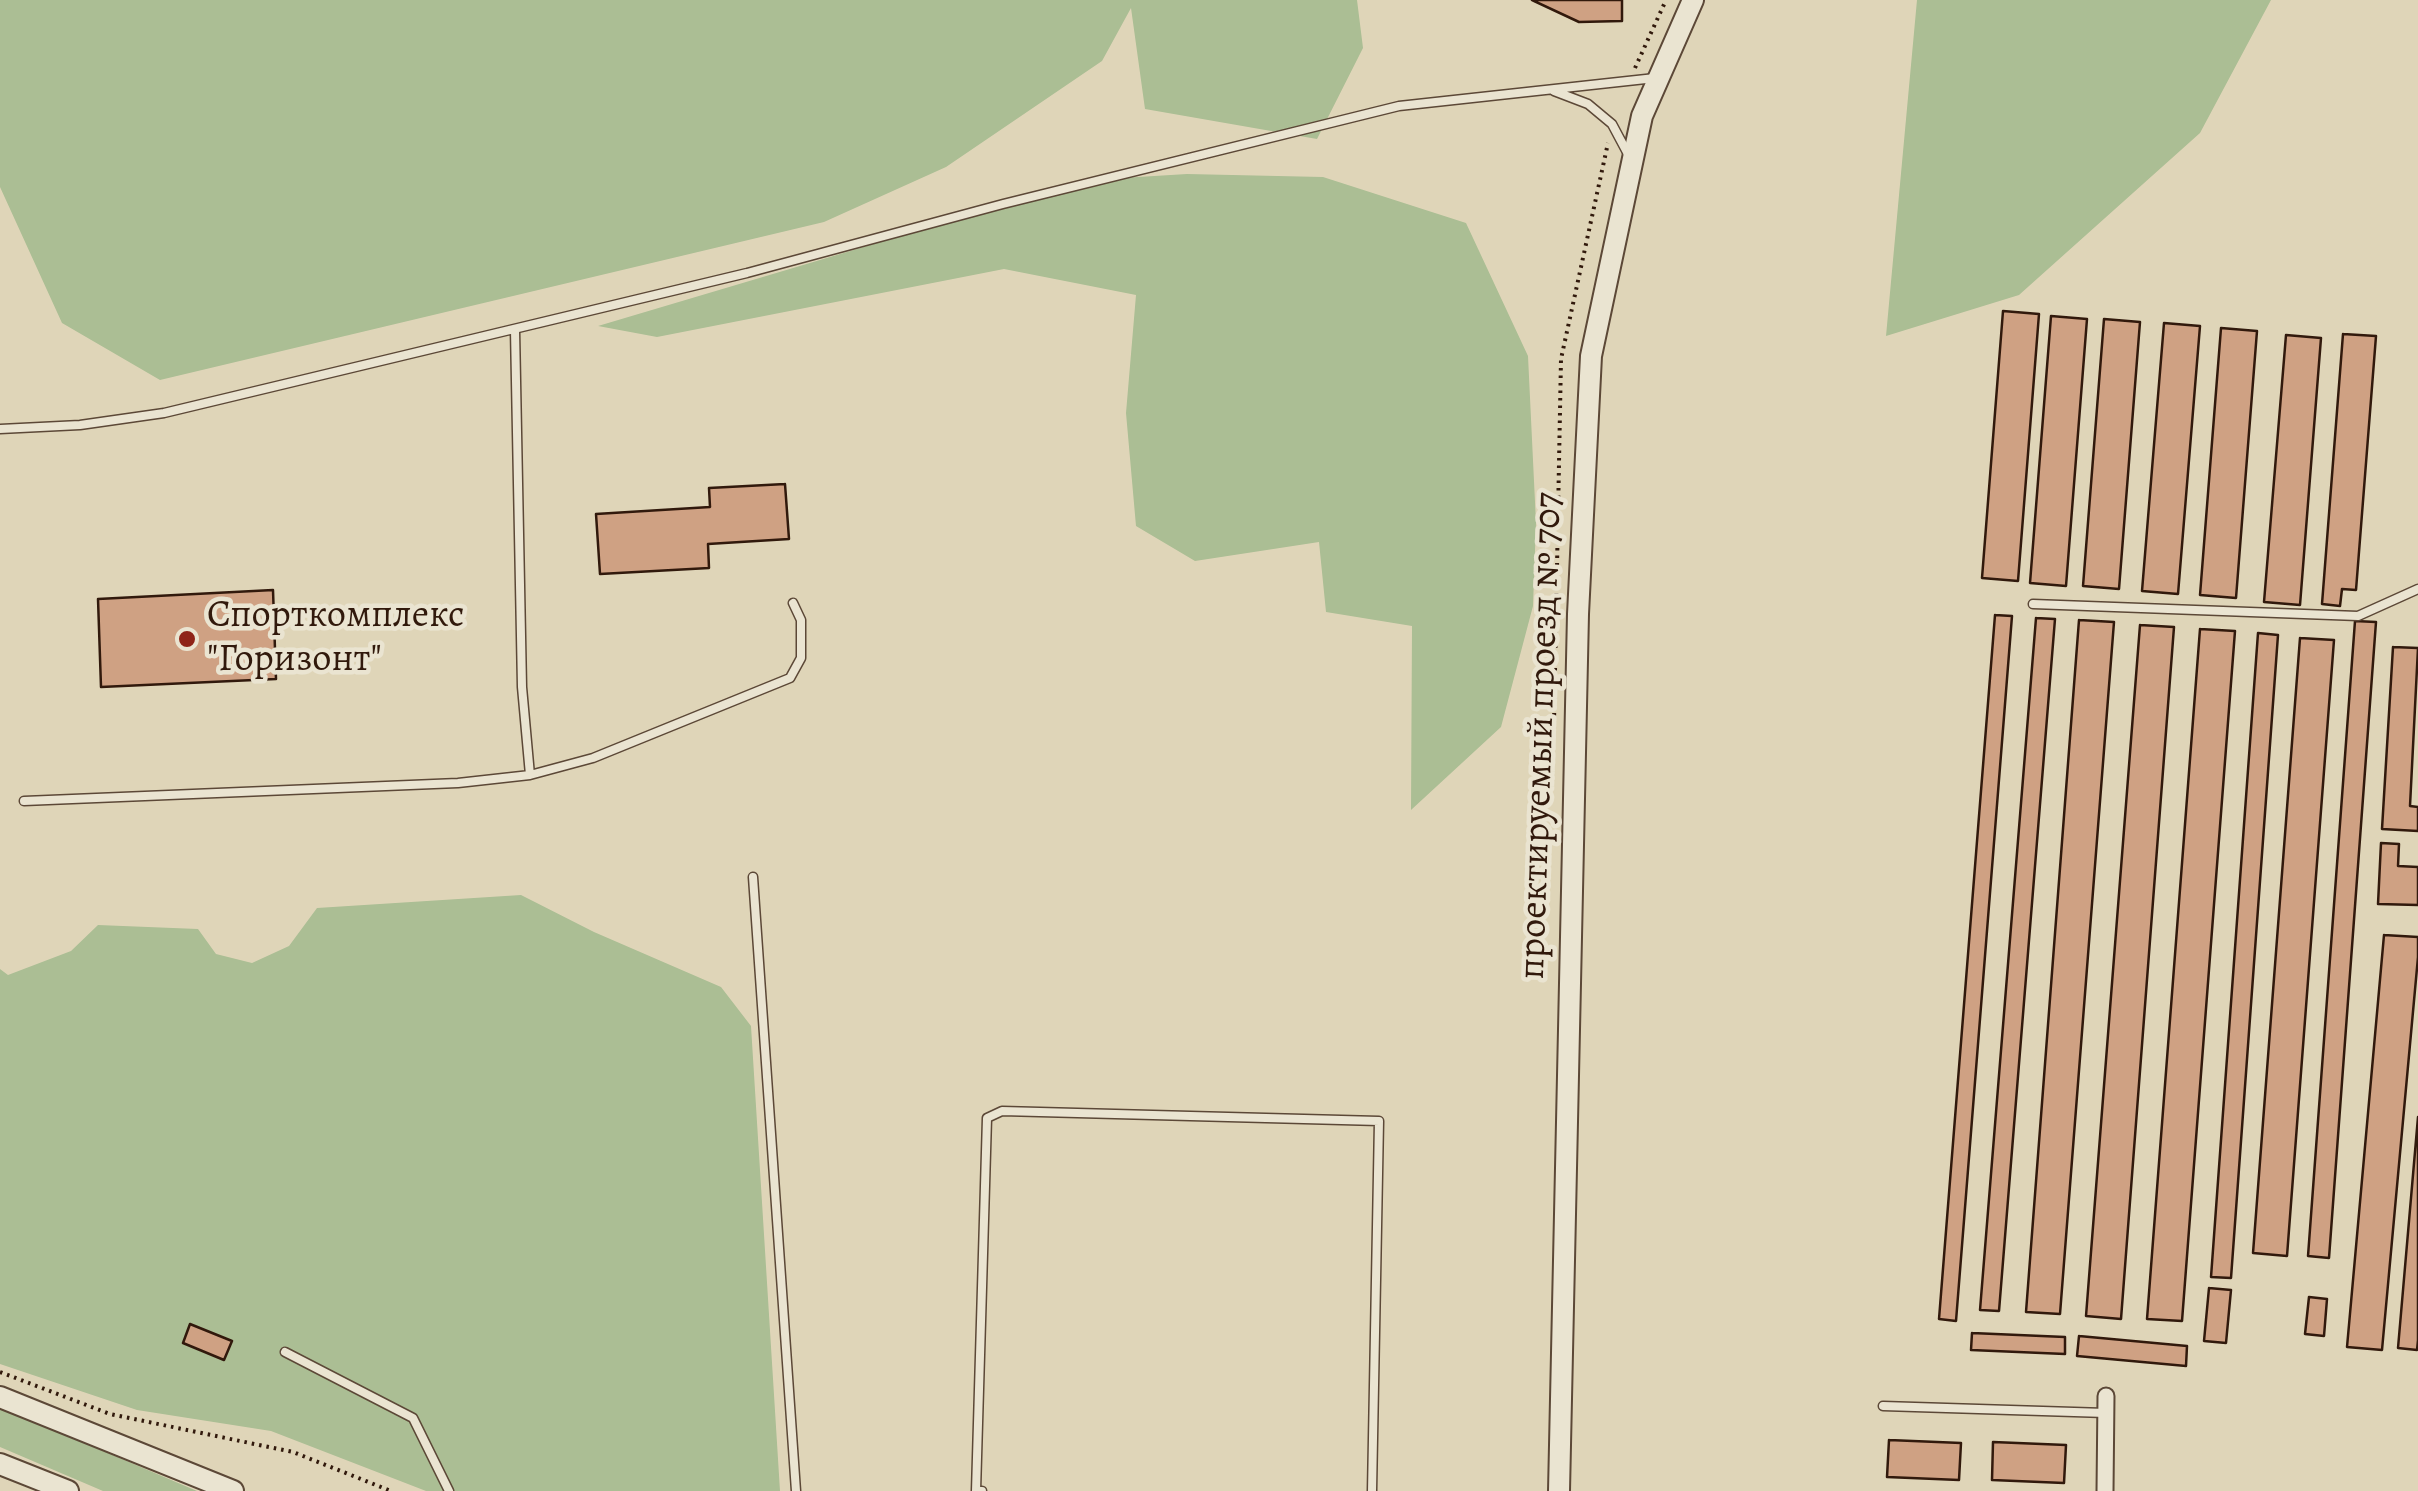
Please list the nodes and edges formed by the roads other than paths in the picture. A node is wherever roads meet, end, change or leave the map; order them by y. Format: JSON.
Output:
{"nodes":[{"id":1,"x":1693,"y":0,"type":"edge"},
{"id":2,"x":1659,"y":77,"type":"junction"},
{"id":3,"x":1550,"y":89,"type":"junction"},
{"id":4,"x":1632,"y":161,"type":"junction"},
{"id":5,"x":514,"y":330,"type":"junction"},
{"id":6,"x":0,"y":429,"type":"edge"},
{"id":7,"x":2418,"y":589,"type":"edge"},
{"id":8,"x":793,"y":604,"type":"dead end"},
{"id":9,"x":2033,"y":604,"type":"dead end"},
{"id":10,"x":530,"y":775,"type":"junction"},
{"id":11,"x":24,"y":801,"type":"dead end"},
{"id":12,"x":753,"y":878,"type":"dead end"},
{"id":13,"x":285,"y":1352,"type":"dead end"},
{"id":14,"x":2106,"y":1396,"type":"dead end"},
{"id":15,"x":0,"y":1397,"type":"edge"},
{"id":16,"x":1882,"y":1406,"type":"dead end"},
{"id":17,"x":2106,"y":1413,"type":"junction"},
{"id":18,"x":0,"y":1464,"type":"edge"},
{"id":19,"x":68,"y":1491,"type":"edge"},
{"id":20,"x":233,"y":1491,"type":"edge"},
{"id":21,"x":449,"y":1491,"type":"edge"},
{"id":22,"x":796,"y":1491,"type":"edge"},
{"id":23,"x":982,"y":1491,"type":"edge"},
{"id":24,"x":1372,"y":1491,"type":"edge"},
{"id":25,"x":1559,"y":1491,"type":"edge"},
{"id":26,"x":2105,"y":1491,"type":"edge"}],
"edges":[{"from":1,"to":2,"type":"street","name":"проектируемый проезд № 707"},
{"from":2,"to":3,"type":"lane"},
{"from":2,"to":4,"type":"street","name":"проектируемый проезд № 707"},
{"from":3,"to":4,"type":"lane"},
{"from":3,"to":5,"type":"lane"},
{"from":4,"to":25,"type":"street","name":"проектируемый проезд № 707"},
{"from":5,"to":6,"type":"lane"},
{"from":5,"to":10,"type":"lane"},
{"from":7,"to":9,"type":"lane"},
{"from":8,"to":10,"type":"lane"},
{"from":10,"to":11,"type":"lane"},
{"from":12,"to":22,"type":"lane"},
{"from":13,"to":21,"type":"lane"},
{"from":14,"to":17,"type":"street"},
{"from":15,"to":20,"type":"street"},
{"from":16,"to":17,"type":"lane"},
{"from":17,"to":26,"type":"street"},
{"from":18,"to":19,"type":"street"},
{"from":23,"to":24,"type":"lane"}]}
